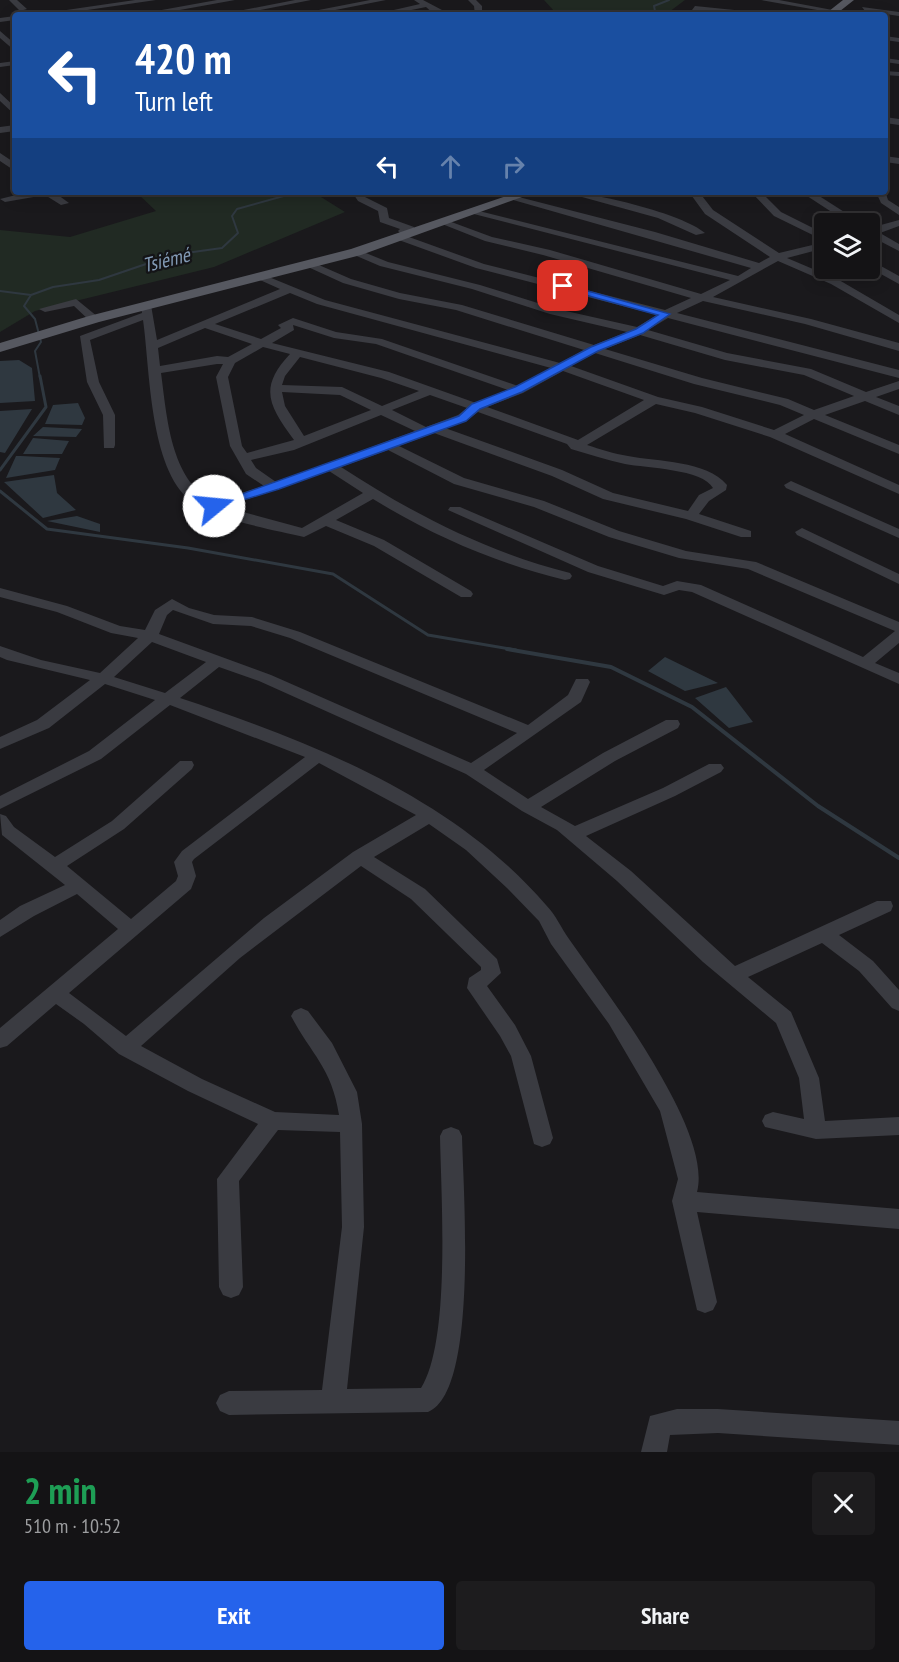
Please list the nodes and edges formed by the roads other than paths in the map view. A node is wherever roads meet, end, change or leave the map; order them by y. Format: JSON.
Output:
{"nodes":[{"id":1,"x":13,"y":0,"type":"edge"},
{"id":2,"x":81,"y":0,"type":"edge"},
{"id":3,"x":152,"y":0,"type":"edge"},
{"id":4,"x":166,"y":0,"type":"edge"},
{"id":5,"x":231,"y":0,"type":"edge"},
{"id":6,"x":271,"y":0,"type":"edge"},
{"id":7,"x":307,"y":0,"type":"edge"},
{"id":8,"x":382,"y":0,"type":"edge"},
{"id":9,"x":418,"y":0,"type":"edge"},
{"id":10,"x":730,"y":0,"type":"edge"},
{"id":11,"x":765,"y":0,"type":"edge"},
{"id":12,"x":844,"y":0,"type":"edge"},
{"id":13,"x":780,"y":1,"type":"edge"},
{"id":14,"x":127,"y":2,"type":"edge"},
{"id":15,"x":746,"y":4,"type":"dead end"},
{"id":16,"x":281,"y":5,"type":"junction"},
{"id":17,"x":427,"y":5,"type":"junction"},
{"id":18,"x":793,"y":5,"type":"junction"},
{"id":19,"x":44,"y":6,"type":"dead end"},
{"id":20,"x":90,"y":8,"type":"junction"},
{"id":21,"x":695,"y":8,"type":"dead end"},
{"id":22,"x":23,"y":9,"type":"dead end"},
{"id":23,"x":176,"y":9,"type":"junction"},
{"id":24,"x":719,"y":9,"type":"junction"},
{"id":25,"x":865,"y":9,"type":"dead end"},
{"id":26,"x":733,"y":10,"type":"junction"},
{"id":27,"x":49,"y":12,"type":"edge"},
{"id":28,"x":64,"y":12,"type":"edge"},
{"id":29,"x":157,"y":12,"type":"edge"},
{"id":30,"x":182,"y":12,"type":"edge"},
{"id":31,"x":240,"y":12,"type":"edge"},
{"id":32,"x":295,"y":12,"type":"edge"},
{"id":33,"x":317,"y":12,"type":"edge"},
{"id":34,"x":391,"y":12,"type":"edge"},
{"id":35,"x":439,"y":12,"type":"edge"},
{"id":36,"x":714,"y":12,"type":"edge"},
{"id":37,"x":745,"y":12,"type":"edge"},
{"id":38,"x":785,"y":12,"type":"edge"},
{"id":39,"x":824,"y":12,"type":"edge"},
{"id":40,"x":830,"y":12,"type":"edge"},
{"id":41,"x":885,"y":12,"type":"edge"},
{"id":42,"x":0,"y":33,"type":"edge"},
{"id":43,"x":12,"y":46,"type":"edge"},
{"id":44,"x":0,"y":96,"type":"edge"},
{"id":45,"x":7,"y":103,"type":"edge"},
{"id":46,"x":0,"y":156,"type":"edge"},
{"id":47,"x":10,"y":165,"type":"edge"},
{"id":48,"x":28,"y":195,"type":"edge"},
{"id":49,"x":51,"y":195,"type":"edge"},
{"id":50,"x":359,"y":195,"type":"edge"},
{"id":51,"x":520,"y":195,"type":"edge"},
{"id":52,"x":581,"y":195,"type":"edge"},
{"id":53,"x":696,"y":195,"type":"edge"},
{"id":54,"x":759,"y":195,"type":"edge"},
{"id":55,"x":811,"y":195,"type":"edge"},
{"id":56,"x":882,"y":195,"type":"edge"},
{"id":57,"x":511,"y":198,"type":"junction"},
{"id":58,"x":5,"y":199,"type":"dead end"},
{"id":59,"x":64,"y":203,"type":"dead end"},
{"id":60,"x":471,"y":212,"type":"junction"},
{"id":61,"x":899,"y":212,"type":"edge"},
{"id":62,"x":840,"y":213,"type":"edge"},
{"id":63,"x":442,"y":222,"type":"junction"},
{"id":64,"x":899,"y":223,"type":"edge"},
{"id":65,"x":880,"y":229,"type":"edge"},
{"id":66,"x":700,"y":233,"type":"dead end"},
{"id":67,"x":814,"y":234,"type":"edge"},
{"id":68,"x":404,"y":235,"type":"junction"},
{"id":69,"x":880,"y":237,"type":"edge"},
{"id":70,"x":814,"y":248,"type":"edge"},
{"id":71,"x":899,"y":248,"type":"edge"},
{"id":72,"x":356,"y":252,"type":"junction"},
{"id":73,"x":777,"y":257,"type":"junction"},
{"id":74,"x":312,"y":265,"type":"junction"},
{"id":75,"x":760,"y":267,"type":"junction"},
{"id":76,"x":880,"y":269,"type":"edge"},
{"id":77,"x":264,"y":278,"type":"junction"},
{"id":78,"x":737,"y":279,"type":"junction"},
{"id":79,"x":899,"y":281,"type":"edge"},
{"id":80,"x":289,"y":289,"type":"junction"},
{"id":81,"x":700,"y":297,"type":"junction"},
{"id":82,"x":45,"y":309,"type":"dead end"},
{"id":83,"x":148,"y":310,"type":"junction"},
{"id":84,"x":666,"y":314,"type":"junction"},
{"id":85,"x":94,"y":319,"type":"junction"},
{"id":86,"x":899,"y":320,"type":"edge"},
{"id":87,"x":203,"y":324,"type":"junction"},
{"id":88,"x":639,"y":331,"type":"junction"},
{"id":89,"x":260,"y":343,"type":"junction"},
{"id":90,"x":151,"y":347,"type":"junction"},
{"id":91,"x":899,"y":347,"type":"edge"},
{"id":92,"x":0,"y":348,"type":"edge"},
{"id":93,"x":594,"y":349,"type":"junction"},
{"id":94,"x":298,"y":352,"type":"junction"},
{"id":95,"x":230,"y":361,"type":"junction"},
{"id":96,"x":562,"y":367,"type":"junction"},
{"id":97,"x":155,"y":370,"type":"junction"},
{"id":98,"x":899,"y":374,"type":"edge"},
{"id":99,"x":899,"y":385,"type":"edge"},
{"id":100,"x":274,"y":388,"type":"junction"},
{"id":101,"x":519,"y":390,"type":"junction"},
{"id":102,"x":430,"y":391,"type":"junction"},
{"id":103,"x":866,"y":396,"type":"junction"},
{"id":104,"x":654,"y":400,"type":"junction"},
{"id":105,"x":476,"y":407,"type":"junction"},
{"id":106,"x":383,"y":411,"type":"junction"},
{"id":107,"x":899,"y":411,"type":"edge"},
{"id":108,"x":815,"y":414,"type":"junction"},
{"id":109,"x":431,"y":431,"type":"junction"},
{"id":110,"x":775,"y":434,"type":"junction"},
{"id":111,"x":301,"y":441,"type":"junction"},
{"id":112,"x":109,"y":446,"type":"dead end"},
{"id":113,"x":390,"y":446,"type":"junction"},
{"id":114,"x":576,"y":446,"type":"junction"},
{"id":115,"x":899,"y":450,"type":"edge"},
{"id":116,"x":243,"y":458,"type":"junction"},
{"id":117,"x":330,"y":466,"type":"junction"},
{"id":118,"x":791,"y":485,"type":"dead end"},
{"id":119,"x":275,"y":487,"type":"junction"},
{"id":120,"x":899,"y":490,"type":"edge"},
{"id":121,"x":372,"y":494,"type":"junction"},
{"id":122,"x":214,"y":506,"type":"junction"},
{"id":123,"x":455,"y":510,"type":"dead end"},
{"id":124,"x":691,"y":516,"type":"junction"},
{"id":125,"x":323,"y":520,"type":"junction"},
{"id":126,"x":802,"y":532,"type":"dead end"},
{"id":127,"x":746,"y":534,"type":"dead end"},
{"id":128,"x":899,"y":534,"type":"edge"},
{"id":129,"x":565,"y":576,"type":"dead end"},
{"id":130,"x":899,"y":580,"type":"edge"},
{"id":131,"x":0,"y":592,"type":"edge"},
{"id":132,"x":466,"y":594,"type":"dead end"},
{"id":133,"x":899,"y":628,"type":"edge"},
{"id":134,"x":899,"y":635,"type":"edge"},
{"id":135,"x":150,"y":636,"type":"junction"},
{"id":136,"x":0,"y":651,"type":"edge"},
{"id":137,"x":218,"y":660,"type":"junction"},
{"id":138,"x":864,"y":664,"type":"junction"},
{"id":139,"x":102,"y":678,"type":"junction"},
{"id":140,"x":899,"y":679,"type":"edge"},
{"id":141,"x":582,"y":682,"type":"dead end"},
{"id":142,"x":165,"y":699,"type":"junction"},
{"id":143,"x":672,"y":724,"type":"dead end"},
{"id":144,"x":530,"y":732,"type":"junction"},
{"id":145,"x":0,"y":744,"type":"edge"},
{"id":146,"x":315,"y":757,"type":"junction"},
{"id":147,"x":186,"y":765,"type":"dead end"},
{"id":148,"x":716,"y":768,"type":"dead end"},
{"id":149,"x":472,"y":770,"type":"junction"},
{"id":150,"x":0,"y":803,"type":"edge"},
{"id":151,"x":528,"y":807,"type":"junction"},
{"id":152,"x":428,"y":816,"type":"junction"},
{"id":153,"x":3,"y":829,"type":"edge"},
{"id":154,"x":574,"y":834,"type":"junction"},
{"id":155,"x":359,"y":856,"type":"junction"},
{"id":156,"x":54,"y":866,"type":"junction"},
{"id":157,"x":78,"y":886,"type":"junction"},
{"id":158,"x":884,"y":906,"type":"dead end"},
{"id":159,"x":129,"y":928,"type":"junction"},
{"id":160,"x":0,"y":930,"type":"edge"},
{"id":161,"x":824,"y":934,"type":"junction"},
{"id":162,"x":732,"y":976,"type":"junction"},
{"id":163,"x":54,"y":993,"type":"junction"},
{"id":164,"x":899,"y":1003,"type":"edge"},
{"id":165,"x":301,"y":1016,"type":"dead end"},
{"id":166,"x":0,"y":1040,"type":"edge"},
{"id":167,"x":126,"y":1048,"type":"junction"},
{"id":168,"x":273,"y":1121,"type":"junction"},
{"id":169,"x":773,"y":1121,"type":"dead end"},
{"id":170,"x":351,"y":1124,"type":"junction"},
{"id":171,"x":899,"y":1126,"type":"edge"},
{"id":172,"x":816,"y":1130,"type":"junction"},
{"id":173,"x":451,"y":1136,"type":"dead end"},
{"id":174,"x":542,"y":1138,"type":"dead end"},
{"id":175,"x":683,"y":1201,"type":"junction"},
{"id":176,"x":899,"y":1219,"type":"edge"},
{"id":177,"x":231,"y":1287,"type":"dead end"},
{"id":178,"x":705,"y":1302,"type":"dead end"},
{"id":179,"x":333,"y":1402,"type":"junction"},
{"id":180,"x":229,"y":1403,"type":"dead end"},
{"id":181,"x":899,"y":1433,"type":"edge"},
{"id":182,"x":654,"y":1452,"type":"edge"}],
"edges":[{"from":1,"to":22,"type":"street"},
{"from":2,"to":20,"type":"street"},
{"from":3,"to":14,"type":"street"},
{"from":4,"to":23,"type":"street"},
{"from":5,"to":23,"type":"street"},
{"from":6,"to":16,"type":"street"},
{"from":7,"to":16,"type":"street"},
{"from":8,"to":33,"type":"street"},
{"from":9,"to":17,"type":"street"},
{"from":10,"to":24,"type":"street"},
{"from":11,"to":13,"type":"street"},
{"from":12,"to":40,"type":"main road"},
{"from":13,"to":18,"type":"street"},
{"from":14,"to":20,"type":"street"},
{"from":15,"to":26,"type":"street"},
{"from":16,"to":31,"type":"street"},
{"from":16,"to":32,"type":"street"},
{"from":17,"to":34,"type":"street"},
{"from":17,"to":35,"type":"street"},
{"from":18,"to":38,"type":"street"},
{"from":18,"to":39,"type":"street"},
{"from":19,"to":27,"type":"street"},
{"from":20,"to":28,"type":"street"},
{"from":21,"to":24,"type":"street"},
{"from":23,"to":29,"type":"street"},
{"from":23,"to":30,"type":"street"},
{"from":24,"to":26,"type":"street"},
{"from":24,"to":36,"type":"street"},
{"from":25,"to":41,"type":"street"},
{"from":26,"to":37,"type":"street"},
{"from":42,"to":43,"type":"street"},
{"from":44,"to":45,"type":"street"},
{"from":46,"to":47,"type":"street"},
{"from":48,"to":58,"type":"street"},
{"from":49,"to":59,"type":"street"},
{"from":50,"to":68,"type":"street"},
{"from":51,"to":57,"type":"main road"},
{"from":52,"to":66,"type":"street"},
{"from":53,"to":73,"type":"street"},
{"from":54,"to":67,"type":"street"},
{"from":55,"to":62,"type":"street"},
{"from":56,"to":61,"type":"street"},
{"from":57,"to":60,"type":"main road"},
{"from":57,"to":75,"type":"street"},
{"from":60,"to":63,"type":"main road"},
{"from":60,"to":78,"type":"street"},
{"from":63,"to":68,"type":"main road"},
{"from":63,"to":81,"type":"street"},
{"from":64,"to":65,"type":"street"},
{"from":68,"to":72,"type":"main road"},
{"from":68,"to":84,"type":"street"},
{"from":69,"to":71,"type":"street"},
{"from":70,"to":73,"type":"street"},
{"from":72,"to":74,"type":"main road"},
{"from":72,"to":88,"type":"street"},
{"from":73,"to":75,"type":"street"},
{"from":73,"to":86,"type":"street"},
{"from":74,"to":77,"type":"main road"},
{"from":74,"to":93,"type":"street"},
{"from":75,"to":78,"type":"street"},
{"from":76,"to":79,"type":"street"},
{"from":77,"to":80,"type":"street"},
{"from":77,"to":83,"type":"main road"},
{"from":78,"to":81,"type":"street"},
{"from":80,"to":87,"type":"street"},
{"from":80,"to":96,"type":"street"},
{"from":81,"to":84,"type":"street"},
{"from":81,"to":91,"type":"street"},
{"from":82,"to":85,"type":"street"},
{"from":83,"to":85,"type":"main road"},
{"from":83,"to":90,"type":"street"},
{"from":83,"to":112,"type":"street"},
{"from":84,"to":88,"type":"street"},
{"from":84,"to":98,"type":"street"},
{"from":85,"to":92,"type":"main road"},
{"from":87,"to":89,"type":"street"},
{"from":87,"to":90,"type":"street"},
{"from":88,"to":93,"type":"street"},
{"from":88,"to":103,"type":"street"},
{"from":89,"to":94,"type":"street"},
{"from":89,"to":95,"type":"street"},
{"from":89,"to":101,"type":"street"},
{"from":90,"to":97,"type":"street"},
{"from":93,"to":96,"type":"street"},
{"from":93,"to":108,"type":"street"},
{"from":94,"to":100,"type":"street"},
{"from":94,"to":102,"type":"street"},
{"from":95,"to":97,"type":"street"},
{"from":95,"to":116,"type":"street"},
{"from":96,"to":101,"type":"street"},
{"from":96,"to":104,"type":"street"},
{"from":97,"to":122,"type":"street"},
{"from":99,"to":103,"type":"street"},
{"from":100,"to":106,"type":"street"},
{"from":100,"to":111,"type":"street"},
{"from":101,"to":105,"type":"street"},
{"from":102,"to":105,"type":"street"},
{"from":102,"to":106,"type":"street"},
{"from":103,"to":107,"type":"street"},
{"from":103,"to":108,"type":"street"},
{"from":104,"to":110,"type":"street"},
{"from":104,"to":114,"type":"street"},
{"from":105,"to":109,"type":"street"},
{"from":105,"to":114,"type":"street"},
{"from":106,"to":109,"type":"street"},
{"from":106,"to":111,"type":"street"},
{"from":108,"to":110,"type":"street"},
{"from":108,"to":115,"type":"street"},
{"from":109,"to":113,"type":"street"},
{"from":109,"to":124,"type":"street"},
{"from":110,"to":120,"type":"street"},
{"from":111,"to":116,"type":"street"},
{"from":113,"to":117,"type":"street"},
{"from":113,"to":133,"type":"street"},
{"from":114,"to":124,"type":"street"},
{"from":116,"to":119,"type":"street"},
{"from":117,"to":119,"type":"street"},
{"from":117,"to":121,"type":"street"},
{"from":118,"to":128,"type":"street"},
{"from":119,"to":122,"type":"street"},
{"from":121,"to":125,"type":"street"},
{"from":121,"to":129,"type":"street"},
{"from":122,"to":125,"type":"street"},
{"from":123,"to":138,"type":"street"},
{"from":124,"to":127,"type":"street"},
{"from":125,"to":132,"type":"street"},
{"from":126,"to":130,"type":"street"},
{"from":131,"to":135,"type":"street"},
{"from":134,"to":138,"type":"street"},
{"from":135,"to":137,"type":"street"},
{"from":135,"to":139,"type":"street"},
{"from":135,"to":144,"type":"street"},
{"from":136,"to":139,"type":"street"},
{"from":137,"to":142,"type":"street"},
{"from":137,"to":149,"type":"street"},
{"from":138,"to":140,"type":"street"},
{"from":139,"to":142,"type":"street"},
{"from":139,"to":145,"type":"street"},
{"from":141,"to":144,"type":"street"},
{"from":142,"to":146,"type":"street"},
{"from":142,"to":150,"type":"street"},
{"from":143,"to":151,"type":"street"},
{"from":144,"to":149,"type":"street"},
{"from":146,"to":152,"type":"street"},
{"from":146,"to":159,"type":"street"},
{"from":147,"to":156,"type":"street"},
{"from":148,"to":154,"type":"street"},
{"from":149,"to":151,"type":"street"},
{"from":151,"to":154,"type":"street"},
{"from":152,"to":155,"type":"street"},
{"from":152,"to":175,"type":"street"},
{"from":153,"to":156,"type":"street"},
{"from":154,"to":162,"type":"street"},
{"from":155,"to":167,"type":"street"},
{"from":155,"to":174,"type":"street"},
{"from":156,"to":157,"type":"street"},
{"from":157,"to":159,"type":"street"},
{"from":157,"to":160,"type":"street"},
{"from":158,"to":161,"type":"street"},
{"from":159,"to":163,"type":"street"},
{"from":161,"to":162,"type":"street"},
{"from":161,"to":164,"type":"street"},
{"from":162,"to":172,"type":"street"},
{"from":163,"to":166,"type":"street"},
{"from":163,"to":167,"type":"street"},
{"from":165,"to":170,"type":"street"},
{"from":167,"to":168,"type":"street"},
{"from":168,"to":170,"type":"street"},
{"from":168,"to":177,"type":"street"},
{"from":169,"to":172,"type":"street"},
{"from":170,"to":179,"type":"street"},
{"from":171,"to":172,"type":"street"},
{"from":173,"to":179,"type":"street"},
{"from":175,"to":176,"type":"street"},
{"from":175,"to":178,"type":"street"},
{"from":179,"to":180,"type":"street"},
{"from":181,"to":182,"type":"street"}]}
